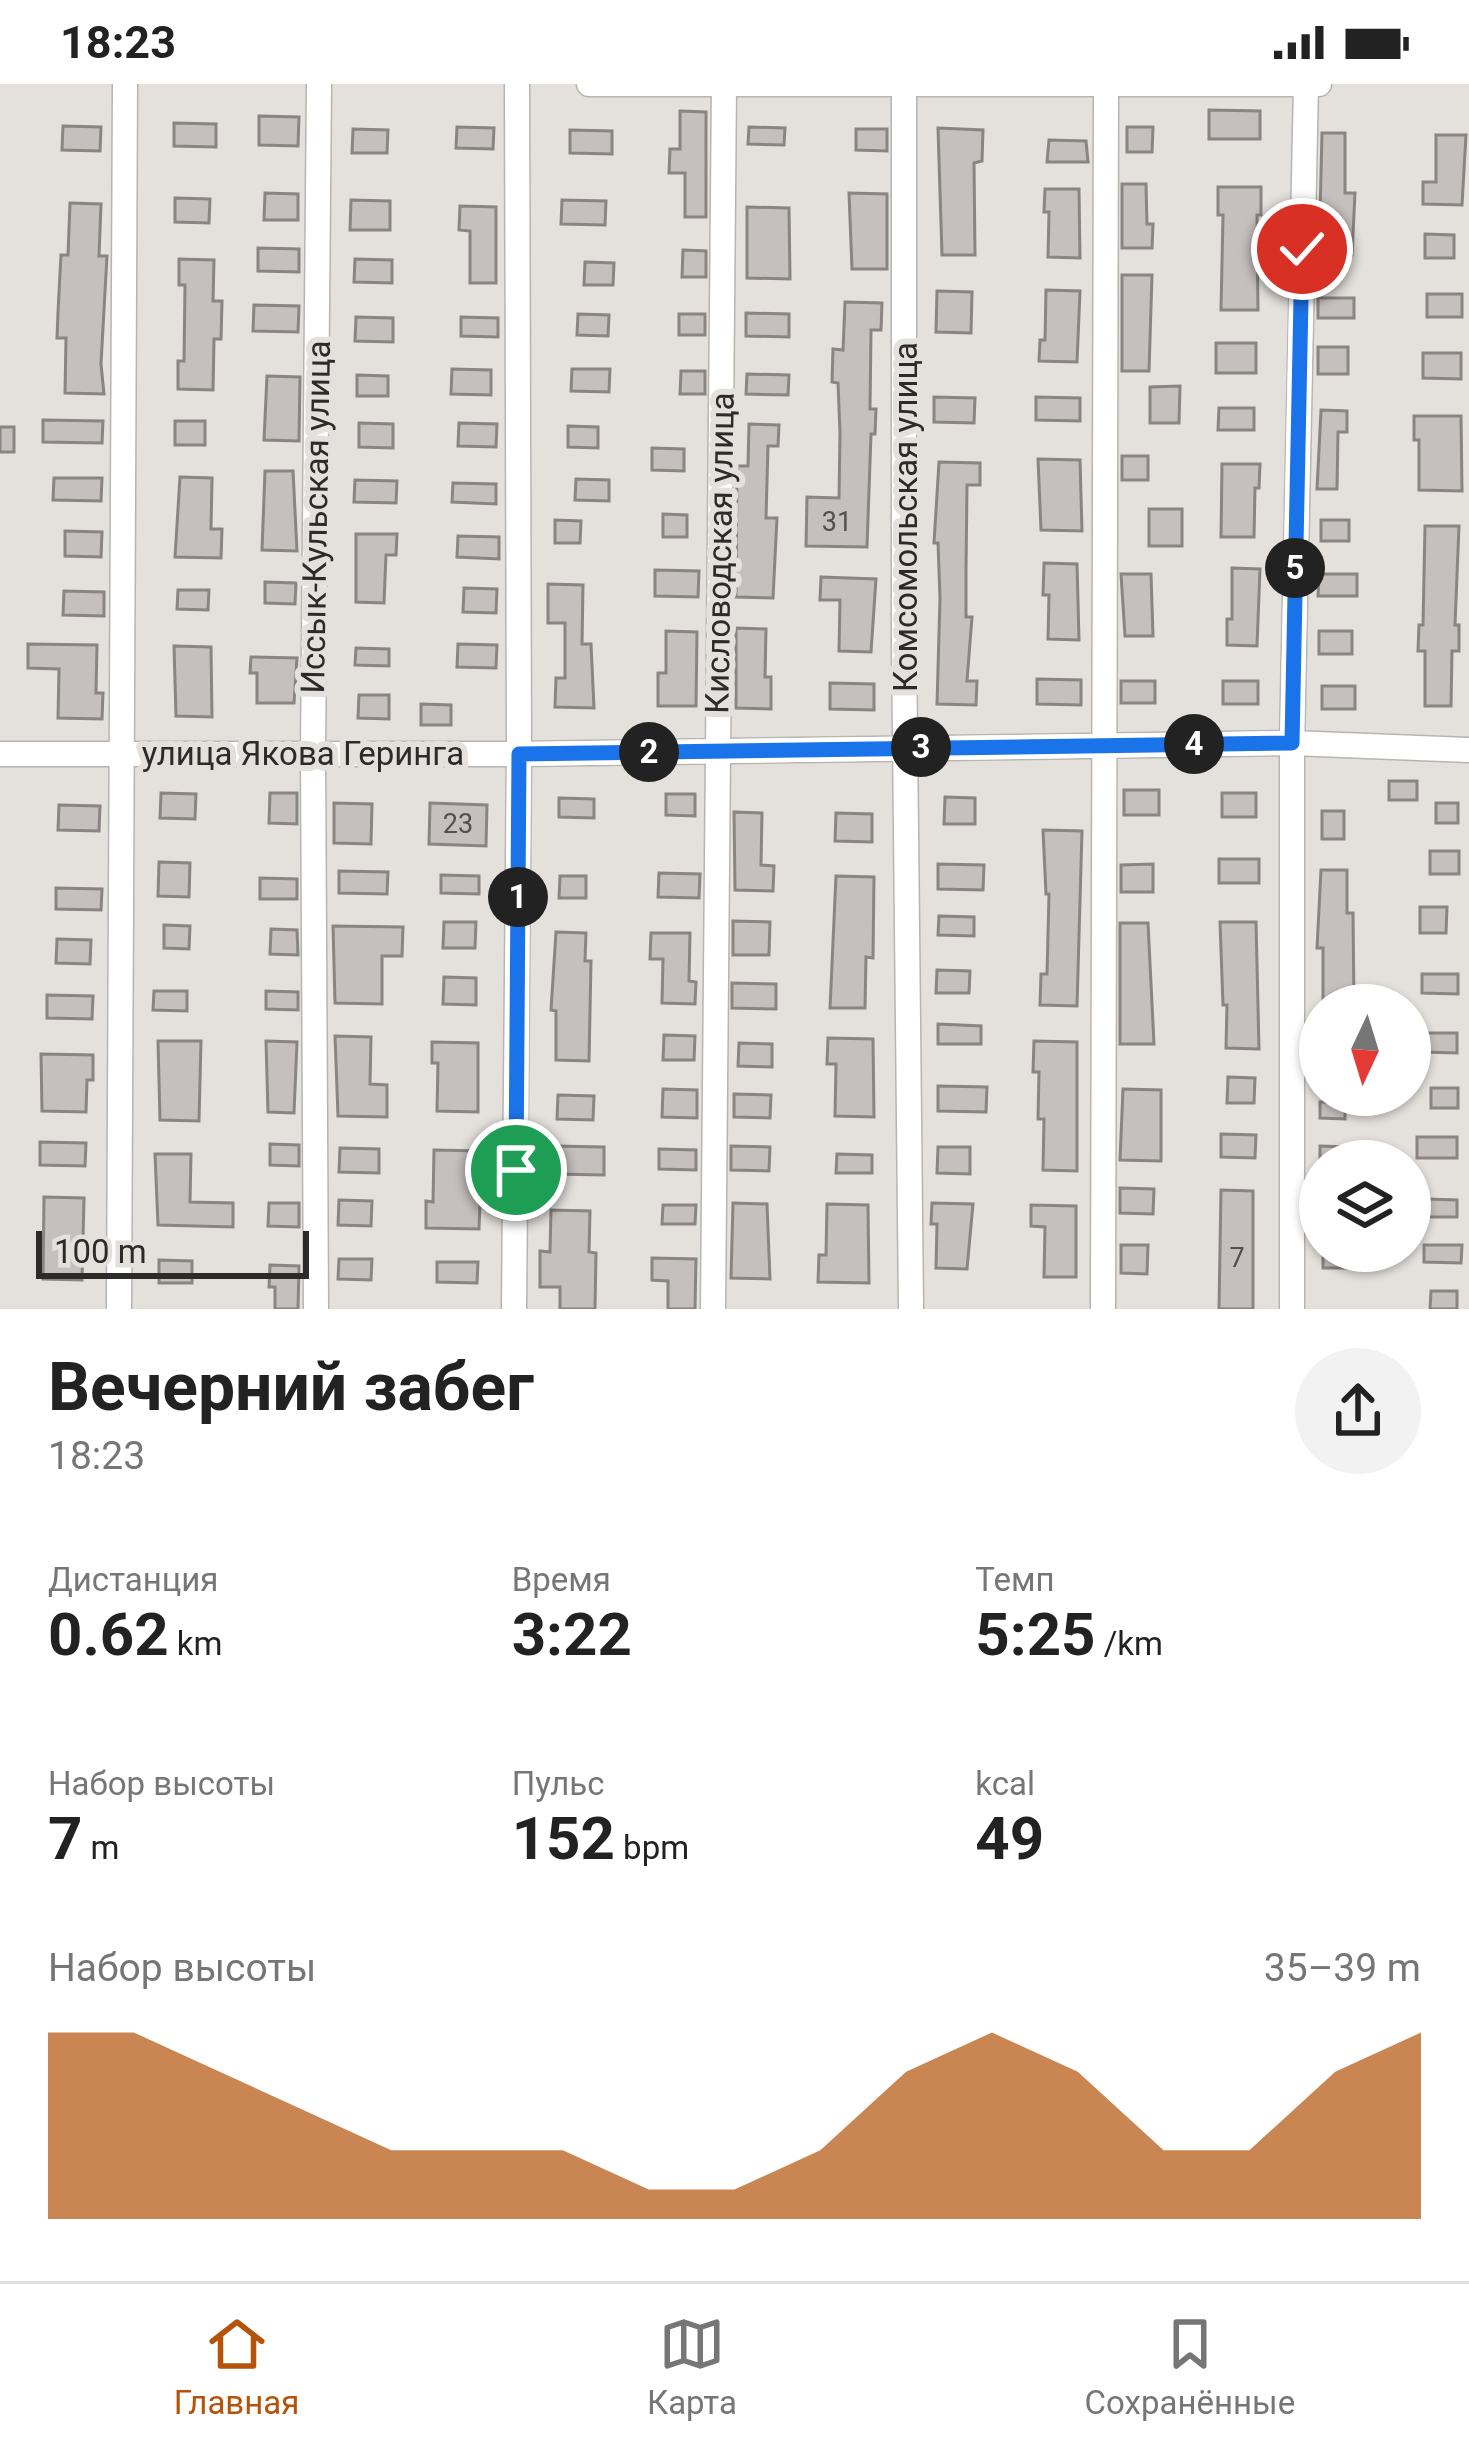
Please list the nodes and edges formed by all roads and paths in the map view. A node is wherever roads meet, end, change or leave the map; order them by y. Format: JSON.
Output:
{"nodes":[{"id":1,"x":125,"y":84,"type":"edge"},
{"id":2,"x":319,"y":84,"type":"edge"},
{"id":3,"x":517,"y":84,"type":"edge"},
{"id":4,"x":589,"y":84,"type":"edge"},
{"id":5,"x":904,"y":84,"type":"edge"},
{"id":6,"x":1306,"y":84,"type":"edge"},
{"id":7,"x":1322,"y":84,"type":"edge"},
{"id":8,"x":724,"y":85,"type":"edge"},
{"id":9,"x":1106,"y":85,"type":"edge"},
{"id":10,"x":1292,"y":743,"type":"junction"},
{"id":11,"x":1101,"y":745,"type":"junction"},
{"id":12,"x":906,"y":748,"type":"junction"},
{"id":13,"x":1469,"y":750,"type":"edge"},
{"id":14,"x":717,"y":751,"type":"junction"},
{"id":15,"x":124,"y":753,"type":"junction"},
{"id":16,"x":313,"y":753,"type":"junction"},
{"id":17,"x":0,"y":754,"type":"edge"},
{"id":18,"x":519,"y":754,"type":"junction"},
{"id":19,"x":118,"y":1309,"type":"edge"},
{"id":20,"x":316,"y":1309,"type":"edge"},
{"id":21,"x":514,"y":1309,"type":"edge"},
{"id":22,"x":713,"y":1309,"type":"edge"},
{"id":23,"x":911,"y":1309,"type":"edge"},
{"id":24,"x":1102,"y":1309,"type":"edge"},
{"id":25,"x":1292,"y":1309,"type":"edge"}],
"edges":[{"from":1,"to":15,"type":"street"},
{"from":2,"to":16,"type":"street","name":"Иссык-Кульская улица"},
{"from":3,"to":18,"type":"street"},
{"from":4,"to":8,"type":"street"},
{"from":5,"to":8,"type":"street"},
{"from":5,"to":9,"type":"street"},
{"from":5,"to":12,"type":"street","name":"Комсомольская улица"},
{"from":6,"to":7,"type":"street"},
{"from":6,"to":9,"type":"street"},
{"from":6,"to":10,"type":"street"},
{"from":8,"to":14,"type":"street","name":"Кисловодская улица"},
{"from":9,"to":11,"type":"street"},
{"from":10,"to":11,"type":"street","name":"улица Якова Геринга"},
{"from":10,"to":13,"type":"street","name":"улица Якова Геринга"},
{"from":10,"to":25,"type":"street"},
{"from":11,"to":12,"type":"street","name":"улица Якова Геринга"},
{"from":11,"to":24,"type":"street"},
{"from":12,"to":14,"type":"street","name":"улица Якова Геринга"},
{"from":12,"to":23,"type":"street","name":"Комсомольская улица"},
{"from":14,"to":18,"type":"street","name":"улица Якова Геринга"},
{"from":14,"to":22,"type":"street","name":"Кисловодская улица"},
{"from":15,"to":16,"type":"street","name":"улица Якова Геринга"},
{"from":15,"to":17,"type":"street","name":"улица Якова Геринга"},
{"from":15,"to":19,"type":"street"},
{"from":16,"to":18,"type":"street","name":"улица Якова Геринга"},
{"from":16,"to":20,"type":"street","name":"Иссык-Кульская улица"},
{"from":18,"to":21,"type":"street"}]}
